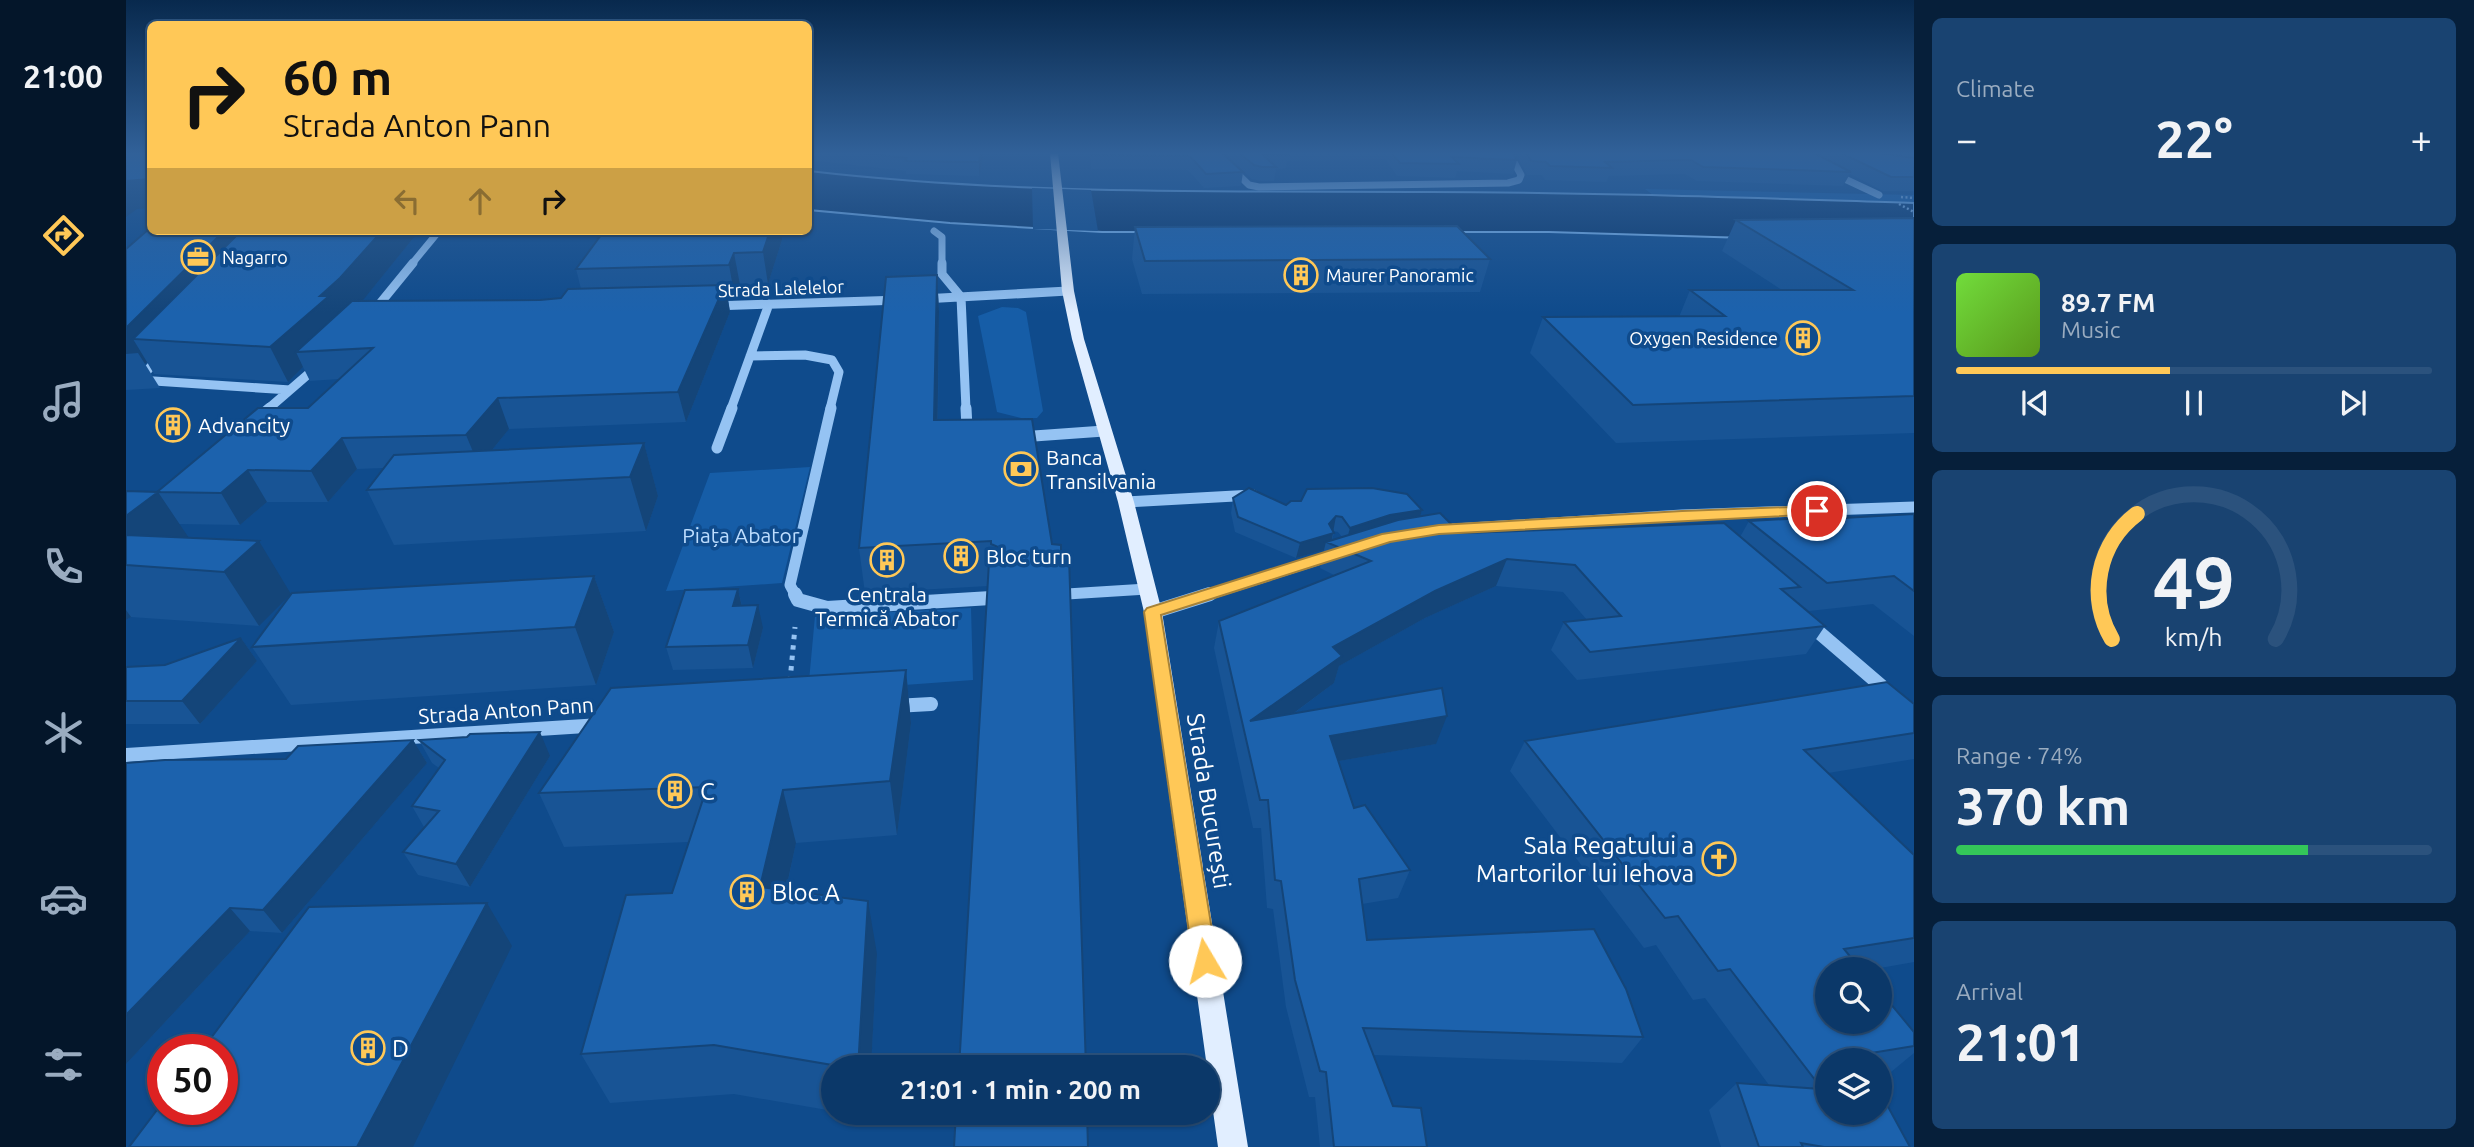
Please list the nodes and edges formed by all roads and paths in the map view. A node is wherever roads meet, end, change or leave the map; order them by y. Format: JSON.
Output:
{"nodes":[{"id":1,"x":1060,"y":207,"type":"edge"},
{"id":2,"x":934,"y":231,"type":"dead end"},
{"id":3,"x":436,"y":235,"type":"edge"},
{"id":4,"x":1068,"y":291,"type":"junction"},
{"id":5,"x":961,"y":298,"type":"junction"},
{"id":6,"x":769,"y":304,"type":"junction"},
{"id":7,"x":702,"y":306,"type":"edge"},
{"id":8,"x":382,"y":315,"type":"edge"},
{"id":9,"x":166,"y":351,"type":"edge"},
{"id":10,"x":329,"y":356,"type":"edge"},
{"id":11,"x":750,"y":356,"type":"junction"},
{"id":12,"x":290,"y":390,"type":"junction"},
{"id":13,"x":248,"y":427,"type":"edge"},
{"id":14,"x":1104,"y":431,"type":"junction"},
{"id":15,"x":1012,"y":437,"type":"edge"},
{"id":16,"x":978,"y":438,"type":"edge"},
{"id":17,"x":717,"y":448,"type":"dead end"},
{"id":18,"x":1261,"y":498,"type":"edge"},
{"id":19,"x":1126,"y":502,"type":"junction"},
{"id":20,"x":1914,"y":507,"type":"edge"},
{"id":21,"x":1682,"y":515,"type":"junction"},
{"id":22,"x":1426,"y":531,"type":"edge"},
{"id":23,"x":1703,"y":533,"type":"edge"},
{"id":24,"x":1334,"y":539,"type":"edge"},
{"id":25,"x":1067,"y":594,"type":"edge"},
{"id":26,"x":991,"y":598,"type":"edge"},
{"id":27,"x":798,"y":600,"type":"junction"},
{"id":28,"x":1150,"y":600,"type":"junction"},
{"id":29,"x":1798,"y":615,"type":"edge"},
{"id":30,"x":789,"y":684,"type":"edge"},
{"id":31,"x":931,"y":704,"type":"dead end"},
{"id":32,"x":878,"y":707,"type":"edge"},
{"id":33,"x":1914,"y":714,"type":"edge"},
{"id":34,"x":622,"y":723,"type":"edge"},
{"id":35,"x":126,"y":755,"type":"edge"},
{"id":36,"x":1233,"y":1147,"type":"edge"}],
"edges":[{"from":1,"to":4,"type":"main road"},
{"from":2,"to":5,"type":"street"},
{"from":3,"to":8,"type":"street"},
{"from":4,"to":5,"type":"street","name":"Strada Lalelelor"},
{"from":4,"to":14,"type":"main road"},
{"from":5,"to":6,"type":"street","name":"Strada Lalelelor"},
{"from":5,"to":16,"type":"street"},
{"from":6,"to":7,"type":"street","name":"Strada Lalelelor"},
{"from":6,"to":11,"type":"street"},
{"from":9,"to":12,"type":"street"},
{"from":10,"to":12,"type":"street"},
{"from":11,"to":17,"type":"street"},
{"from":11,"to":27,"type":"lane"},
{"from":12,"to":13,"type":"street"},
{"from":14,"to":15,"type":"street"},
{"from":14,"to":19,"type":"main road"},
{"from":18,"to":19,"type":"street"},
{"from":19,"to":28,"type":"main road"},
{"from":20,"to":21,"type":"street"},
{"from":21,"to":22,"type":"street"},
{"from":21,"to":23,"type":"street"},
{"from":24,"to":28,"type":"street"},
{"from":25,"to":28,"type":"street"},
{"from":26,"to":27,"type":"lane"},
{"from":27,"to":30,"type":"path"},
{"from":28,"to":36,"type":"main road","name":"Strada București"},
{"from":29,"to":33,"type":"street"},
{"from":31,"to":32,"type":"street"},
{"from":34,"to":35,"type":"street","name":"Strada Anton Pann"}]}
